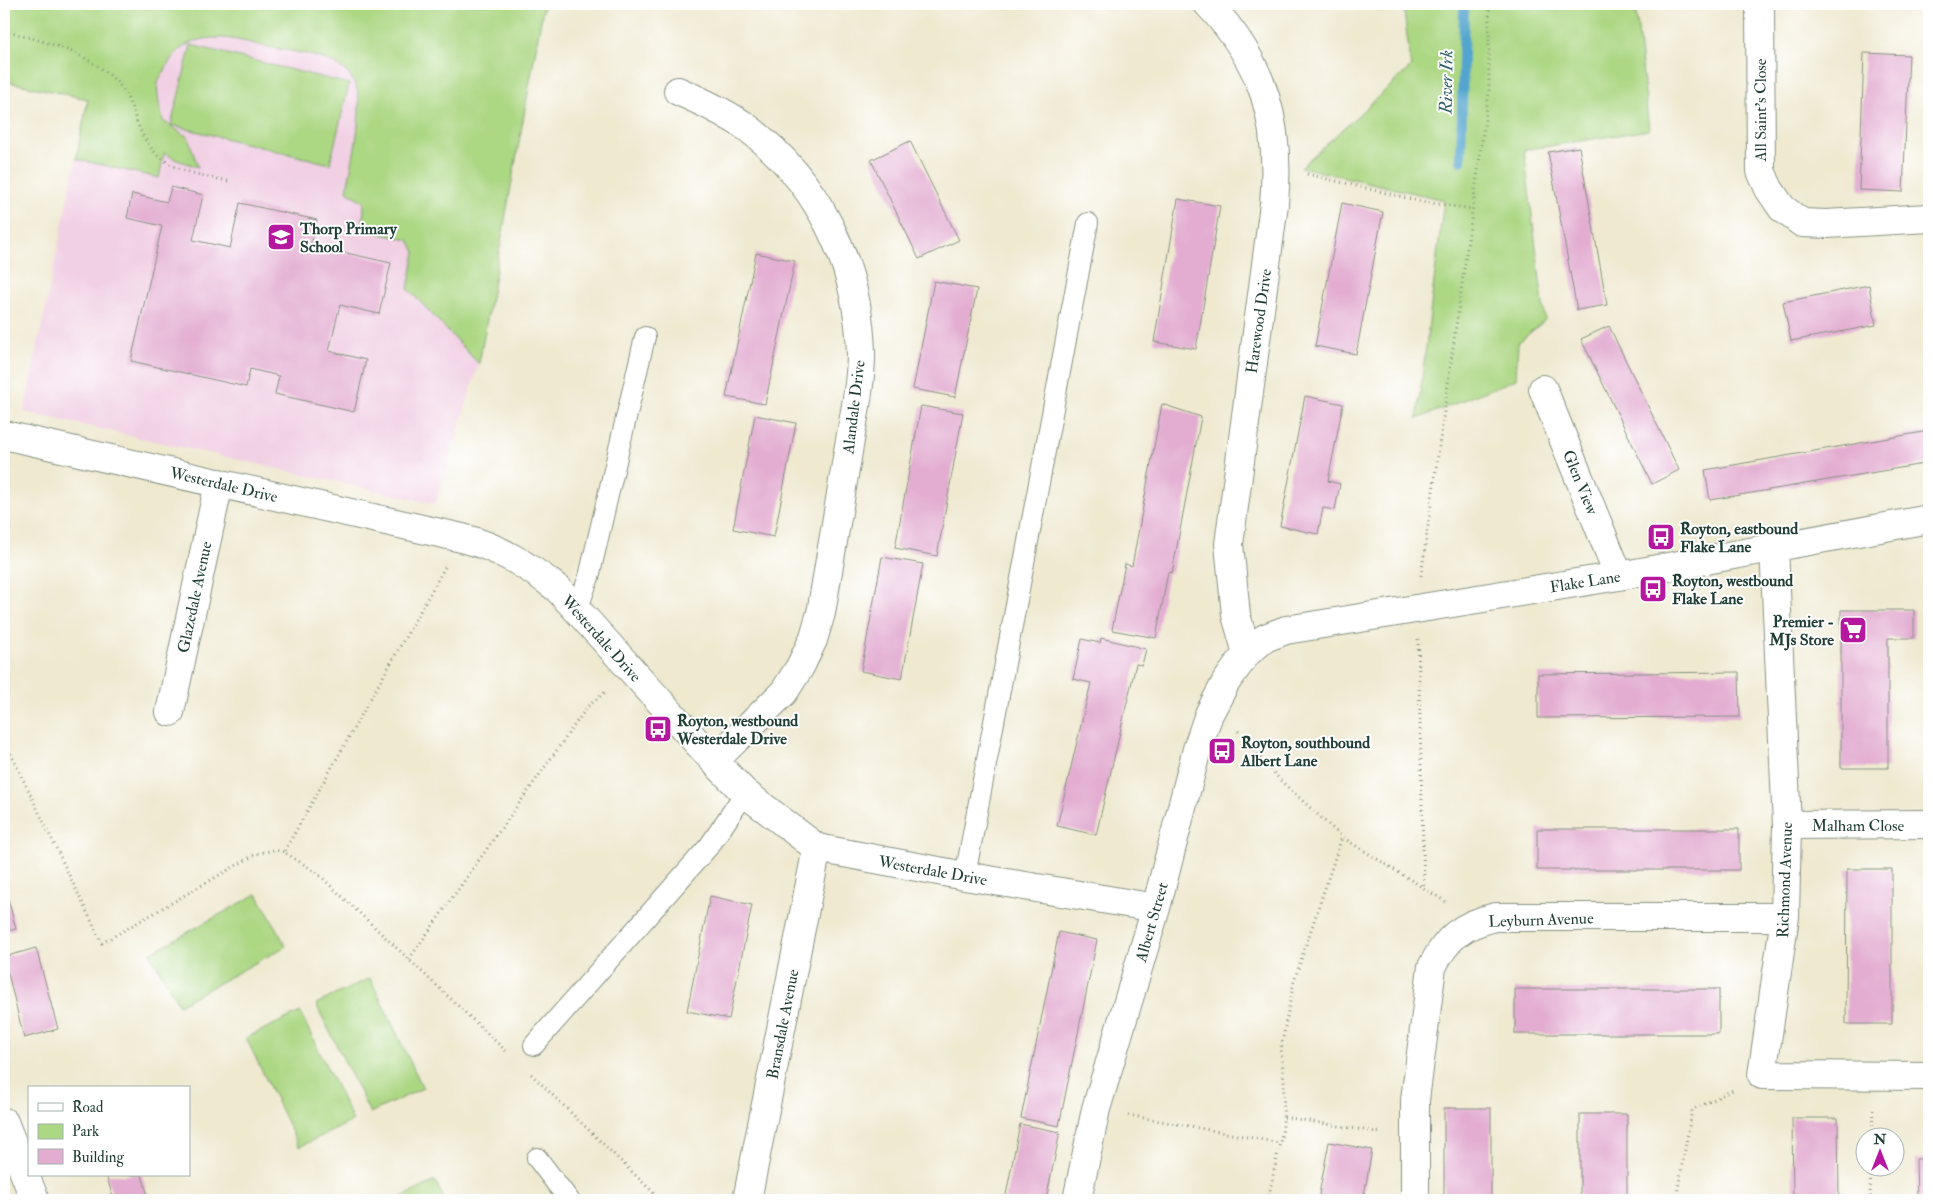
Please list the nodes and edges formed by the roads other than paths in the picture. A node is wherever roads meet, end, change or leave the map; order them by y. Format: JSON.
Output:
{"nodes":[{"id":1,"x":1208,"y":4,"type":"edge"},
{"id":2,"x":1760,"y":4,"type":"edge"},
{"id":3,"x":678,"y":91,"type":"dead end"},
{"id":4,"x":1929,"y":218,"type":"edge"},
{"id":5,"x":1088,"y":223,"type":"dead end"},
{"id":6,"x":645,"y":337,"type":"dead end"},
{"id":7,"x":1542,"y":389,"type":"dead end"},
{"id":8,"x":4,"y":435,"type":"edge"},
{"id":9,"x":219,"y":483,"type":"junction"},
{"id":10,"x":1929,"y":519,"type":"edge"},
{"id":11,"x":1774,"y":548,"type":"junction"},
{"id":12,"x":1619,"y":576,"type":"junction"},
{"id":13,"x":577,"y":610,"type":"junction"},
{"id":14,"x":1247,"y":653,"type":"junction"},
{"id":15,"x":170,"y":712,"type":"dead end"},
{"id":16,"x":714,"y":761,"type":"junction"},
{"id":17,"x":745,"y":793,"type":"junction"},
{"id":18,"x":1929,"y":824,"type":"edge"},
{"id":19,"x":1786,"y":825,"type":"junction"},
{"id":20,"x":817,"y":848,"type":"junction"},
{"id":21,"x":965,"y":876,"type":"junction"},
{"id":22,"x":1156,"y":908,"type":"junction"},
{"id":23,"x":1785,"y":918,"type":"junction"},
{"id":24,"x":534,"y":1045,"type":"dead end"},
{"id":25,"x":1929,"y":1076,"type":"edge"},
{"id":26,"x":4,"y":1122,"type":"edge"},
{"id":27,"x":537,"y":1158,"type":"dead end"},
{"id":28,"x":35,"y":1200,"type":"edge"},
{"id":29,"x":569,"y":1200,"type":"edge"},
{"id":30,"x":747,"y":1200,"type":"edge"},
{"id":31,"x":1077,"y":1200,"type":"edge"},
{"id":32,"x":1415,"y":1200,"type":"edge"}],
"edges":[{"from":1,"to":14,"type":"street","name":"Harewood Drive"},
{"from":2,"to":4,"type":"street","name":"All Saint's Close"},
{"from":3,"to":16,"type":"street","name":"Alandale Drive"},
{"from":5,"to":21,"type":"lane"},
{"from":6,"to":13,"type":"lane"},
{"from":7,"to":12,"type":"street","name":"Glen View"},
{"from":8,"to":9,"type":"street","name":"Westerdale Drive"},
{"from":9,"to":13,"type":"street","name":"Westerdale Drive"},
{"from":9,"to":15,"type":"street","name":"Glazedale Avenue"},
{"from":10,"to":11,"type":"street","name":"Flake Lane"},
{"from":11,"to":12,"type":"street","name":"Flake Lane"},
{"from":11,"to":19,"type":"street","name":"Richmond Avenue"},
{"from":12,"to":14,"type":"street","name":"Flake Lane"},
{"from":13,"to":16,"type":"street","name":"Westerdale Drive"},
{"from":14,"to":22,"type":"street","name":"Albert Street"},
{"from":16,"to":17,"type":"street","name":"Westerdale Drive"},
{"from":17,"to":20,"type":"street","name":"Westerdale Drive"},
{"from":17,"to":24,"type":"lane"},
{"from":18,"to":19,"type":"street","name":"Malham Close"},
{"from":19,"to":23,"type":"street","name":"Richmond Avenue"},
{"from":20,"to":21,"type":"street","name":"Westerdale Drive"},
{"from":20,"to":30,"type":"street","name":"Bransdale Avenue"},
{"from":21,"to":22,"type":"street","name":"Westerdale Drive"},
{"from":22,"to":31,"type":"street","name":"Albert Street"},
{"from":23,"to":25,"type":"street","name":"Richmond Avenue"},
{"from":23,"to":32,"type":"street","name":"Leyburn Avenue"},
{"from":26,"to":28,"type":"street"},
{"from":27,"to":29,"type":"lane"}]}
